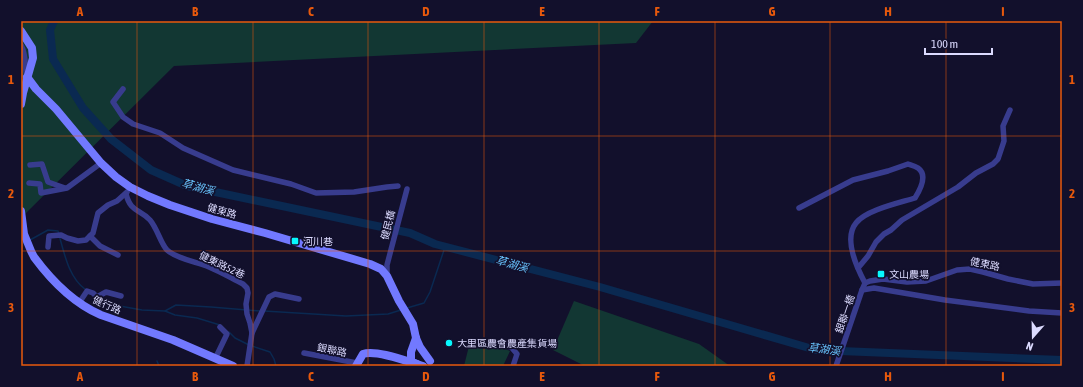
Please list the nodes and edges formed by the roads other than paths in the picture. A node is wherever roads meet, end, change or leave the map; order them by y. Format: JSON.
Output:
{"nodes":[{"id":1,"x":21,"y":31,"type":"edge"},
{"id":2,"x":21,"y":45,"type":"edge"},
{"id":3,"x":27,"y":77,"type":"junction"},
{"id":4,"x":123,"y":89,"type":"dead end"},
{"id":5,"x":21,"y":104,"type":"edge"},
{"id":6,"x":1010,"y":110,"type":"dead end"},
{"id":7,"x":101,"y":163,"type":"junction"},
{"id":8,"x":30,"y":165,"type":"dead end"},
{"id":9,"x":29,"y":183,"type":"dead end"},
{"id":10,"x":398,"y":186,"type":"dead end"},
{"id":11,"x":67,"y":188,"type":"junction"},
{"id":12,"x":407,"y":189,"type":"dead end"},
{"id":13,"x":128,"y":190,"type":"junction"},
{"id":14,"x":799,"y":208,"type":"dead end"},
{"id":15,"x":21,"y":211,"type":"edge"},
{"id":16,"x":90,"y":236,"type":"junction"},
{"id":17,"x":48,"y":247,"type":"dead end"},
{"id":18,"x":118,"y":255,"type":"dead end"},
{"id":19,"x":858,"y":268,"type":"junction"},
{"id":20,"x":387,"y":276,"type":"junction"},
{"id":21,"x":865,"y":283,"type":"junction"},
{"id":22,"x":1062,"y":283,"type":"edge"},
{"id":23,"x":862,"y":290,"type":"junction"},
{"id":24,"x":121,"y":296,"type":"dead end"},
{"id":25,"x":299,"y":299,"type":"dead end"},
{"id":26,"x":80,"y":303,"type":"junction"},
{"id":27,"x":1062,"y":313,"type":"edge"},
{"id":28,"x":220,"y":327,"type":"dead end"},
{"id":29,"x":252,"y":334,"type":"junction"},
{"id":30,"x":416,"y":338,"type":"junction"},
{"id":31,"x":500,"y":343,"type":"dead end"},
{"id":32,"x":304,"y":353,"type":"dead end"},
{"id":33,"x":215,"y":359,"type":"junction"},
{"id":34,"x":411,"y":361,"type":"edge"},
{"id":35,"x":433,"y":364,"type":"edge"},
{"id":36,"x":357,"y":365,"type":"edge"},
{"id":37,"x":233,"y":366,"type":"edge"},
{"id":38,"x":247,"y":366,"type":"edge"},
{"id":39,"x":513,"y":366,"type":"edge"},
{"id":40,"x":836,"y":366,"type":"edge"}],
"edges":[{"from":1,"to":3,"type":"street"},
{"from":2,"to":3,"type":"street"},
{"from":3,"to":5,"type":"street"},
{"from":3,"to":7,"type":"street","name":"健東路"},
{"from":4,"to":10,"type":"street"},
{"from":6,"to":19,"type":"street"},
{"from":7,"to":11,"type":"street"},
{"from":7,"to":13,"type":"street","name":"健東路"},
{"from":8,"to":11,"type":"street"},
{"from":9,"to":11,"type":"street"},
{"from":12,"to":20,"type":"street","name":"健民橋"},
{"from":13,"to":16,"type":"street"},
{"from":13,"to":20,"type":"street","name":"健東路"},
{"from":13,"to":29,"type":"street","name":"健東路52巷"},
{"from":14,"to":19,"type":"street"},
{"from":15,"to":26,"type":"street","name":"健行路"},
{"from":16,"to":17,"type":"street"},
{"from":16,"to":18,"type":"street"},
{"from":19,"to":21,"type":"street"},
{"from":20,"to":30,"type":"street","name":"健東路"},
{"from":21,"to":22,"type":"street","name":"健東路"},
{"from":21,"to":23,"type":"street"},
{"from":23,"to":27,"type":"street"},
{"from":23,"to":40,"type":"street","name":"銀聯一橋"},
{"from":24,"to":26,"type":"street"},
{"from":25,"to":29,"type":"street"},
{"from":26,"to":33,"type":"street","name":"健行路"},
{"from":28,"to":33,"type":"street"},
{"from":29,"to":38,"type":"street"},
{"from":30,"to":34,"type":"street"},
{"from":30,"to":35,"type":"street","name":"健東路"},
{"from":31,"to":39,"type":"street"},
{"from":32,"to":36,"type":"street","name":"銀聯路"},
{"from":33,"to":37,"type":"street","name":"健行路"},
{"from":34,"to":35,"type":"street","name":"健東路"},
{"from":34,"to":36,"type":"street"}]}
